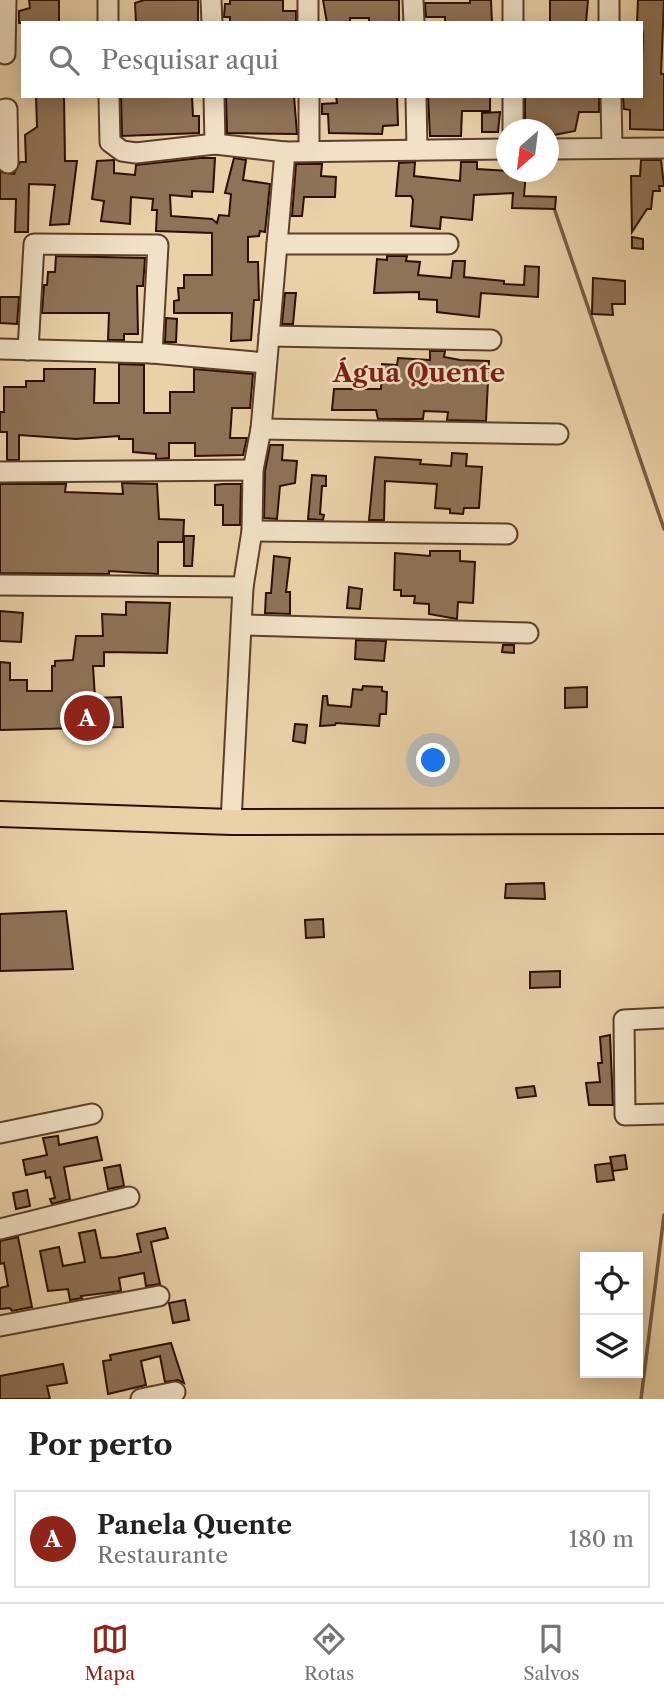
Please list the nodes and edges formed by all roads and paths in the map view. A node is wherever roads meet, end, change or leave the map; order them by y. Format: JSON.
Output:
{"nodes":[{"id":1,"x":6,"y":0,"type":"edge"},
{"id":2,"x":108,"y":0,"type":"edge"},
{"id":3,"x":211,"y":0,"type":"edge"},
{"id":4,"x":309,"y":0,"type":"edge"},
{"id":5,"x":413,"y":0,"type":"edge"},
{"id":6,"x":513,"y":0,"type":"edge"},
{"id":7,"x":609,"y":0,"type":"edge"},
{"id":8,"x":108,"y":21,"type":"edge"},
{"id":9,"x":212,"y":21,"type":"edge"},
{"id":10,"x":309,"y":21,"type":"edge"},
{"id":11,"x":414,"y":21,"type":"edge"},
{"id":12,"x":513,"y":21,"type":"edge"},
{"id":13,"x":610,"y":21,"type":"edge"},
{"id":14,"x":9,"y":54,"type":"edge"},
{"id":15,"x":109,"y":98,"type":"edge"},
{"id":16,"x":214,"y":98,"type":"edge"},
{"id":17,"x":309,"y":98,"type":"edge"},
{"id":18,"x":416,"y":98,"type":"edge"},
{"id":19,"x":513,"y":98,"type":"edge"},
{"id":20,"x":611,"y":98,"type":"edge"},
{"id":21,"x":0,"y":110,"type":"edge"},
{"id":22,"x":513,"y":119,"type":"edge"},
{"id":23,"x":215,"y":144,"type":"junction"},
{"id":24,"x":612,"y":148,"type":"junction"},
{"id":25,"x":664,"y":148,"type":"edge"},
{"id":26,"x":496,"y":149,"type":"edge"},
{"id":27,"x":559,"y":149,"type":"edge"},
{"id":28,"x":417,"y":150,"type":"junction"},
{"id":29,"x":309,"y":151,"type":"junction"},
{"id":30,"x":285,"y":152,"type":"junction"},
{"id":31,"x":8,"y":163,"type":"dead end"},
{"id":32,"x":277,"y":244,"type":"junction"},
{"id":33,"x":448,"y":244,"type":"dead end"},
{"id":34,"x":269,"y":336,"type":"junction"},
{"id":35,"x":491,"y":340,"type":"dead end"},
{"id":36,"x":0,"y":349,"type":"edge"},
{"id":37,"x":28,"y":350,"type":"junction"},
{"id":38,"x":152,"y":353,"type":"junction"},
{"id":39,"x":267,"y":363,"type":"junction"},
{"id":40,"x":261,"y":429,"type":"junction"},
{"id":41,"x":558,"y":434,"type":"dead end"},
{"id":42,"x":253,"y":470,"type":"junction"},
{"id":43,"x":0,"y":472,"type":"edge"},
{"id":44,"x":252,"y":531,"type":"junction"},
{"id":45,"x":507,"y":534,"type":"dead end"},
{"id":46,"x":0,"y":585,"type":"edge"},
{"id":47,"x":243,"y":587,"type":"junction"},
{"id":48,"x":243,"y":625,"type":"junction"},
{"id":49,"x":528,"y":633,"type":"dead end"},
{"id":50,"x":0,"y":814,"type":"edge"},
{"id":51,"x":664,"y":821,"type":"edge"},
{"id":52,"x":231,"y":822,"type":"junction"},
{"id":53,"x":664,"y":1018,"type":"edge"},
{"id":54,"x":92,"y":1114,"type":"dead end"},
{"id":55,"x":664,"y":1115,"type":"edge"},
{"id":56,"x":0,"y":1133,"type":"edge"},
{"id":57,"x":129,"y":1197,"type":"dead end"},
{"id":58,"x":0,"y":1229,"type":"edge"},
{"id":59,"x":159,"y":1296,"type":"dead end"},
{"id":60,"x":0,"y":1326,"type":"edge"},
{"id":61,"x":175,"y":1392,"type":"dead end"},
{"id":62,"x":141,"y":1399,"type":"edge"}],
"edges":[{"from":1,"to":14,"type":"street"},
{"from":2,"to":8,"type":"street"},
{"from":3,"to":9,"type":"street"},
{"from":4,"to":10,"type":"street"},
{"from":5,"to":11,"type":"street"},
{"from":6,"to":12,"type":"street"},
{"from":7,"to":13,"type":"street"},
{"from":15,"to":23,"type":"street"},
{"from":16,"to":23,"type":"street"},
{"from":17,"to":29,"type":"street"},
{"from":18,"to":28,"type":"street"},
{"from":19,"to":22,"type":"street"},
{"from":20,"to":24,"type":"street"},
{"from":21,"to":31,"type":"street"},
{"from":23,"to":30,"type":"street"},
{"from":24,"to":25,"type":"street"},
{"from":24,"to":27,"type":"street"},
{"from":26,"to":28,"type":"street"},
{"from":28,"to":29,"type":"street"},
{"from":29,"to":30,"type":"street"},
{"from":30,"to":32,"type":"street"},
{"from":32,"to":33,"type":"street"},
{"from":32,"to":34,"type":"street"},
{"from":34,"to":35,"type":"street"},
{"from":34,"to":39,"type":"street"},
{"from":36,"to":37,"type":"street"},
{"from":37,"to":38,"type":"street"},
{"from":37,"to":38,"type":"street"},
{"from":38,"to":39,"type":"street"},
{"from":39,"to":40,"type":"street"},
{"from":40,"to":41,"type":"street"},
{"from":40,"to":42,"type":"street"},
{"from":42,"to":43,"type":"street"},
{"from":42,"to":44,"type":"street"},
{"from":44,"to":45,"type":"street"},
{"from":44,"to":47,"type":"street"},
{"from":46,"to":47,"type":"street"},
{"from":47,"to":48,"type":"street"},
{"from":48,"to":49,"type":"street"},
{"from":48,"to":52,"type":"street"},
{"from":50,"to":52,"type":"main road"},
{"from":51,"to":52,"type":"main road"},
{"from":53,"to":55,"type":"street"},
{"from":54,"to":56,"type":"street"},
{"from":57,"to":58,"type":"street"},
{"from":59,"to":60,"type":"street"},
{"from":61,"to":62,"type":"street"}]}
